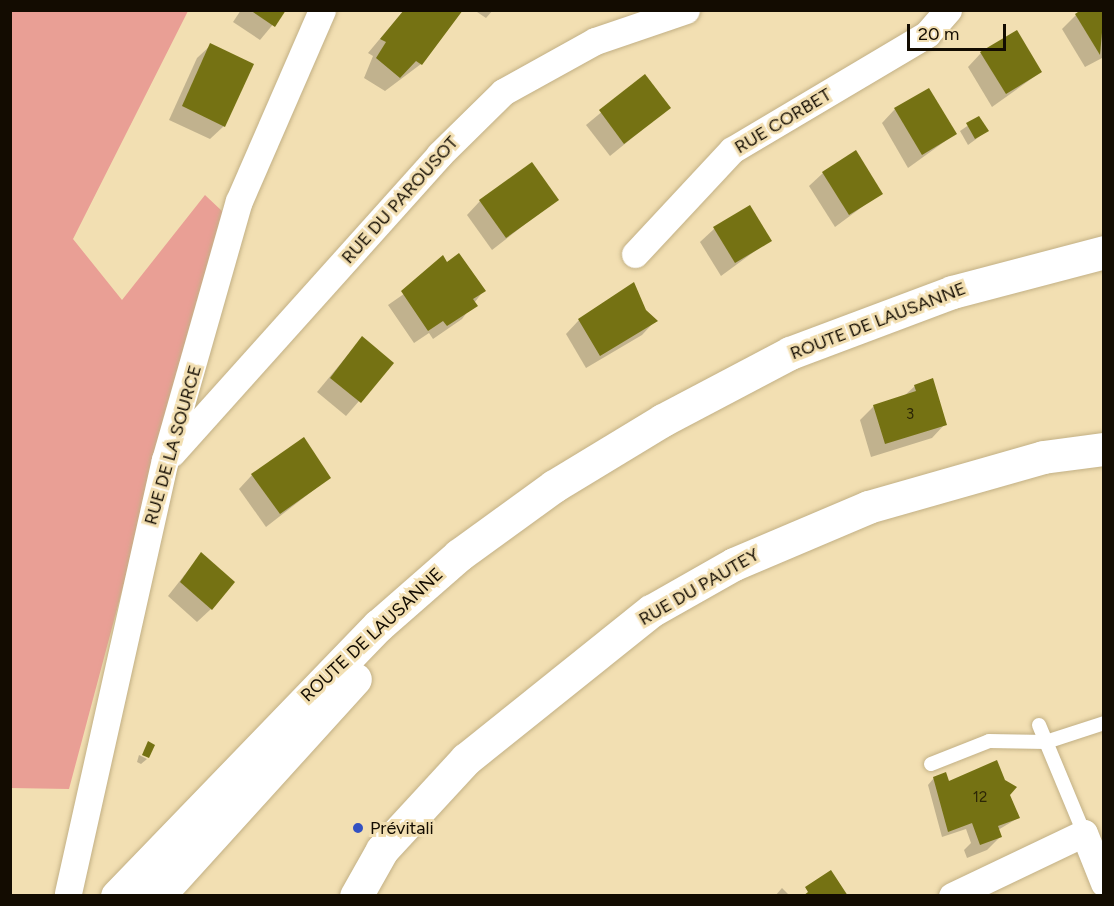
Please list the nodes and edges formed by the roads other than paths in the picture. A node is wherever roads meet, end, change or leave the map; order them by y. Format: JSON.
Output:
{"nodes":[{"id":1,"x":322,"y":10,"type":"edge"},
{"id":2,"x":686,"y":10,"type":"edge"},
{"id":3,"x":948,"y":10,"type":"edge"},
{"id":4,"x":1104,"y":252,"type":"edge"},
{"id":5,"x":635,"y":254,"type":"dead end"},
{"id":6,"x":663,"y":420,"type":"junction"},
{"id":7,"x":1104,"y":449,"type":"edge"},
{"id":8,"x":165,"y":460,"type":"junction"},
{"id":9,"x":1104,"y":723,"type":"edge"},
{"id":10,"x":1039,"y":725,"type":"dead end"},
{"id":11,"x":1046,"y":742,"type":"junction"},
{"id":12,"x":931,"y":765,"type":"dead end"},
{"id":13,"x":1084,"y":833,"type":"junction"},
{"id":14,"x":1104,"y":883,"type":"edge"},
{"id":15,"x":68,"y":893,"type":"dead end"},
{"id":16,"x":117,"y":896,"type":"edge"},
{"id":17,"x":158,"y":896,"type":"edge"},
{"id":18,"x":356,"y":896,"type":"edge"},
{"id":19,"x":952,"y":896,"type":"edge"}],
"edges":[{"from":1,"to":8,"type":"street","name":"RUE DE LA SOURCE"},
{"from":2,"to":8,"type":"street","name":"RUE DU PAROUSOT"},
{"from":3,"to":5,"type":"street","name":"RUE CORBET"},
{"from":4,"to":6,"type":"main road","name":"ROUTE DE LAUSANNE"},
{"from":6,"to":16,"type":"main road","name":"ROUTE DE LAUSANNE"},
{"from":6,"to":17,"type":"main road","name":"ROUTE DE LAUSANNE"},
{"from":7,"to":18,"type":"main road","name":"RUE DU PAUTEY"},
{"from":8,"to":15,"type":"street","name":"RUE DE LA SOURCE"},
{"from":9,"to":11,"type":"lane"},
{"from":10,"to":11,"type":"lane"},
{"from":11,"to":12,"type":"lane"},
{"from":11,"to":13,"type":"lane"},
{"from":13,"to":14,"type":"street"},
{"from":13,"to":19,"type":"street"}]}
